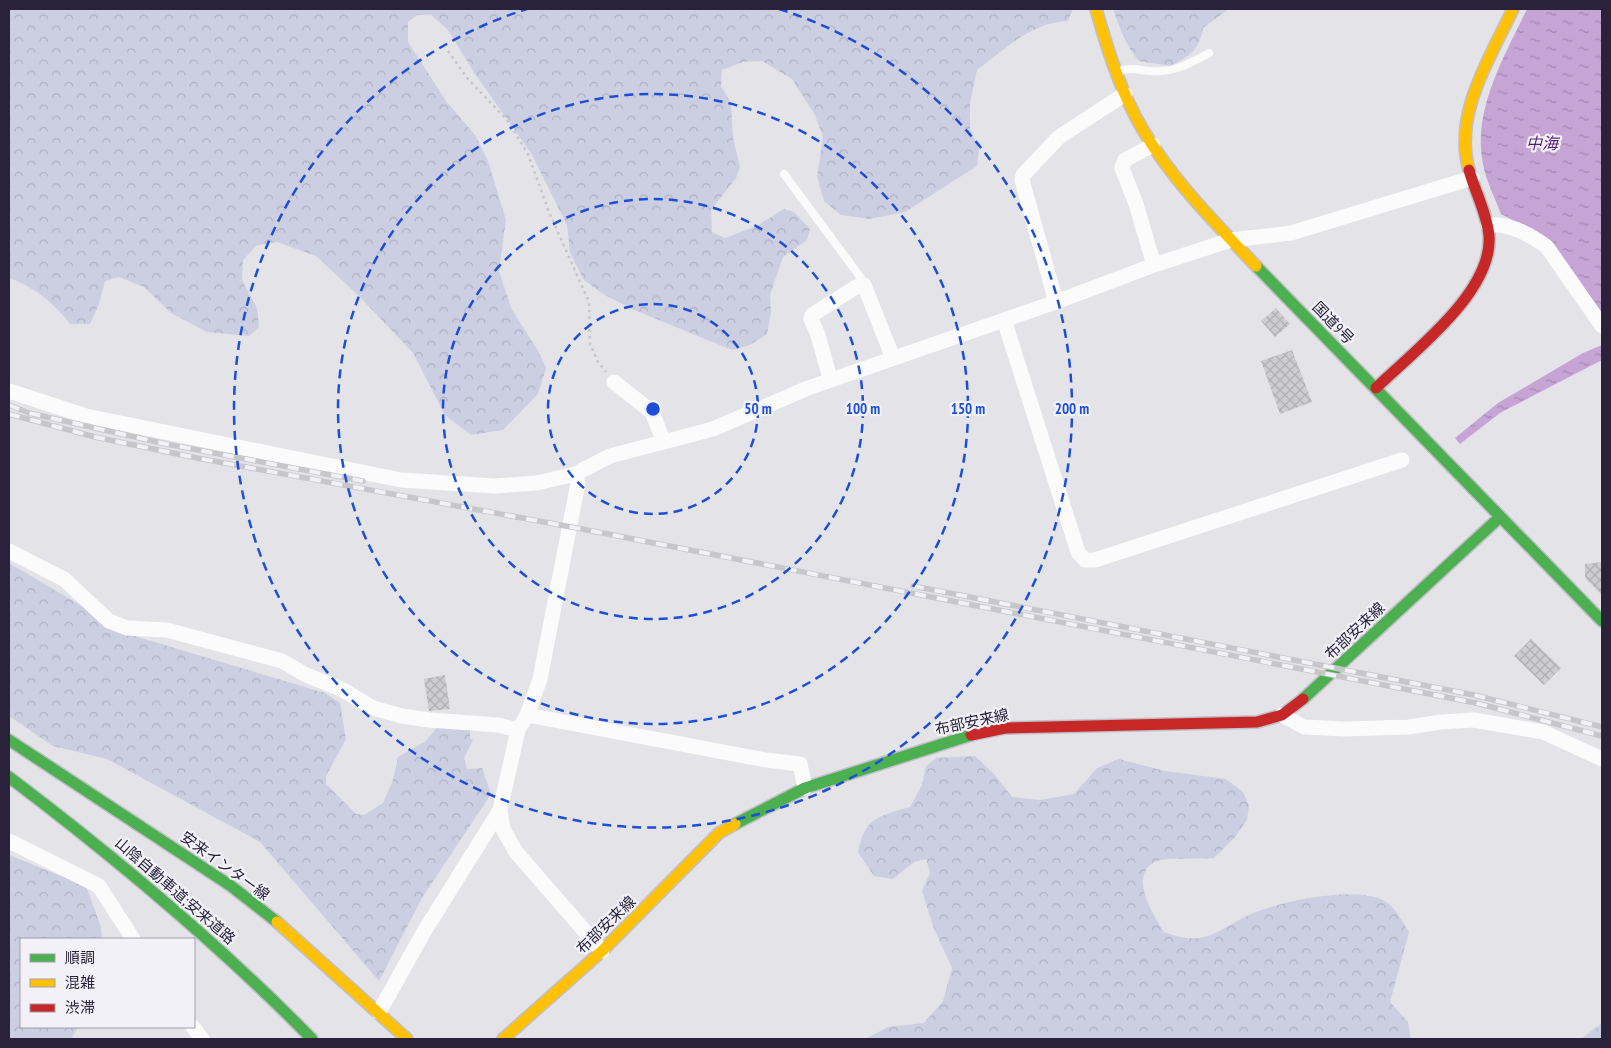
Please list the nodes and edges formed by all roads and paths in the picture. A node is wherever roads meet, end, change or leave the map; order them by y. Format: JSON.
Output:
{"nodes":[{"id":1,"x":1096,"y":9,"type":"edge"},
{"id":2,"x":1513,"y":9,"type":"edge"},
{"id":3,"x":448,"y":51,"type":"dead end"},
{"id":4,"x":1209,"y":52,"type":"dead end"},
{"id":5,"x":1116,"y":72,"type":"junction"},
{"id":6,"x":1125,"y":94,"type":"junction"},
{"id":7,"x":1153,"y":145,"type":"junction"},
{"id":8,"x":784,"y":174,"type":"dead end"},
{"id":9,"x":1472,"y":178,"type":"junction"},
{"id":10,"x":1488,"y":225,"type":"junction"},
{"id":11,"x":1231,"y":240,"type":"junction"},
{"id":12,"x":1154,"y":265,"type":"junction"},
{"id":13,"x":862,"y":281,"type":"junction"},
{"id":14,"x":1056,"y":302,"type":"junction"},
{"id":15,"x":1004,"y":320,"type":"junction"},
{"id":16,"x":1602,"y":326,"type":"edge"},
{"id":17,"x":893,"y":358,"type":"junction"},
{"id":18,"x":829,"y":375,"type":"dead end"},
{"id":19,"x":614,"y":382,"type":"joint"},
{"id":20,"x":1376,"y":388,"type":"junction"},
{"id":21,"x":9,"y":391,"type":"edge"},
{"id":22,"x":664,"y":442,"type":"junction"},
{"id":23,"x":1402,"y":460,"type":"dead end"},
{"id":24,"x":575,"y":474,"type":"junction"},
{"id":25,"x":1500,"y":517,"type":"junction"},
{"id":26,"x":9,"y":551,"type":"edge"},
{"id":27,"x":1602,"y":621,"type":"edge"},
{"id":28,"x":527,"y":715,"type":"junction"},
{"id":29,"x":1282,"y":715,"type":"junction"},
{"id":30,"x":518,"y":730,"type":"junction"},
{"id":31,"x":9,"y":740,"type":"edge"},
{"id":32,"x":1602,"y":759,"type":"edge"},
{"id":33,"x":9,"y":777,"type":"edge"},
{"id":34,"x":805,"y":788,"type":"junction"},
{"id":35,"x":500,"y":810,"type":"junction"},
{"id":36,"x":9,"y":841,"type":"edge"},
{"id":37,"x":132,"y":938,"type":"edge"},
{"id":38,"x":602,"y":951,"type":"junction"},
{"id":39,"x":379,"y":1012,"type":"junction"},
{"id":40,"x":194,"y":1028,"type":"edge"},
{"id":41,"x":202,"y":1039,"type":"edge"},
{"id":42,"x":312,"y":1039,"type":"edge"},
{"id":43,"x":407,"y":1039,"type":"edge"},
{"id":44,"x":503,"y":1039,"type":"edge"}],
"edges":[{"from":1,"to":5,"type":"main road","name":"国道9号"},
{"from":2,"to":9,"type":"main road"},
{"from":3,"to":19,"type":"path"},
{"from":4,"to":5,"type":"lane"},
{"from":5,"to":6,"type":"main road","name":"国道9号"},
{"from":6,"to":7,"type":"main road","name":"国道9号"},
{"from":6,"to":14,"type":"street"},
{"from":7,"to":11,"type":"main road","name":"国道9号"},
{"from":7,"to":12,"type":"street"},
{"from":8,"to":13,"type":"lane"},
{"from":9,"to":10,"type":"main road"},
{"from":9,"to":11,"type":"street"},
{"from":10,"to":16,"type":"street"},
{"from":10,"to":20,"type":"main road"},
{"from":11,"to":12,"type":"street"},
{"from":11,"to":20,"type":"main road","name":"国道9号"},
{"from":12,"to":14,"type":"street"},
{"from":13,"to":17,"type":"street"},
{"from":13,"to":18,"type":"street"},
{"from":14,"to":15,"type":"street"},
{"from":15,"to":17,"type":"street"},
{"from":15,"to":23,"type":"street"},
{"from":17,"to":22,"type":"street"},
{"from":19,"to":22,"type":"street"},
{"from":20,"to":25,"type":"main road","name":"国道9号"},
{"from":21,"to":24,"type":"street"},
{"from":22,"to":24,"type":"street"},
{"from":24,"to":28,"type":"street"},
{"from":25,"to":27,"type":"main road","name":"国道9号"},
{"from":25,"to":29,"type":"main road","name":"布部安来線"},
{"from":26,"to":30,"type":"street"},
{"from":28,"to":30,"type":"street"},
{"from":28,"to":34,"type":"street"},
{"from":29,"to":32,"type":"street"},
{"from":29,"to":34,"type":"main road","name":"布部安来線"},
{"from":30,"to":35,"type":"street"},
{"from":31,"to":39,"type":"main road","name":"安来インター線"},
{"from":33,"to":42,"type":"main road","name":"山陰自動車道;安来道路"},
{"from":34,"to":38,"type":"main road","name":"布部安来線"},
{"from":35,"to":38,"type":"street"},
{"from":35,"to":39,"type":"street"},
{"from":36,"to":37,"type":"street"},
{"from":38,"to":44,"type":"main road","name":"布部安来線"},
{"from":39,"to":43,"type":"main road","name":"安来インター線"},
{"from":40,"to":41,"type":"street"}]}
